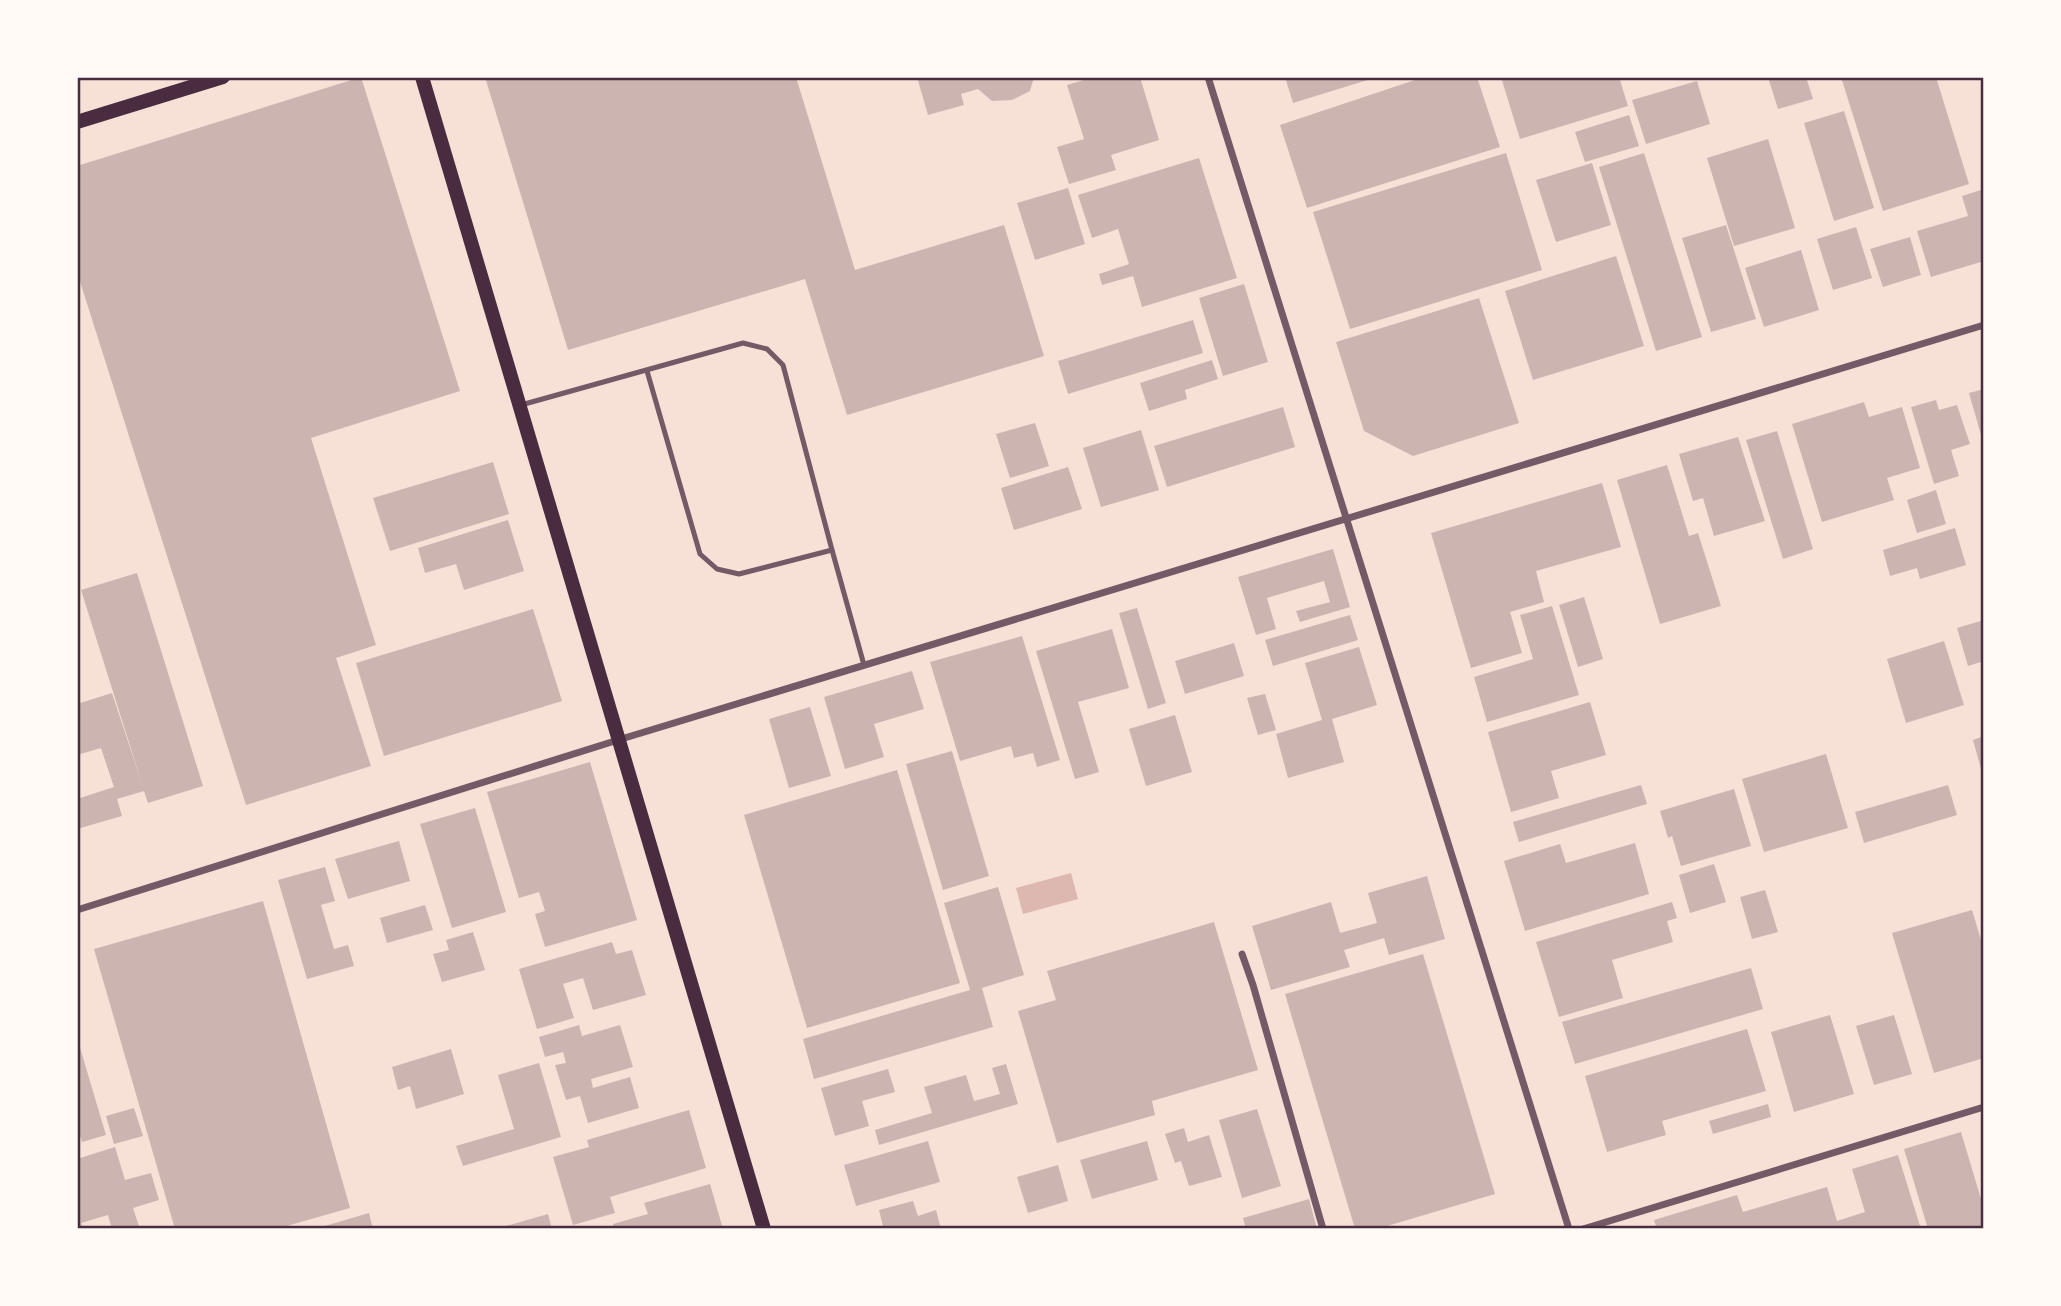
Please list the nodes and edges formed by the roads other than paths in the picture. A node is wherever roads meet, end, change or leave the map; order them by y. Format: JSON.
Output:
{"nodes":[{"id":1,"x":223,"y":77,"type":"edge"},
{"id":2,"x":422,"y":77,"type":"edge"},
{"id":3,"x":1208,"y":77,"type":"edge"},
{"id":4,"x":77,"y":122,"type":"edge"},
{"id":5,"x":1984,"y":325,"type":"edge"},
{"id":6,"x":647,"y":371,"type":"junction"},
{"id":7,"x":519,"y":406,"type":"junction"},
{"id":8,"x":1346,"y":519,"type":"junction"},
{"id":9,"x":832,"y":550,"type":"junction"},
{"id":10,"x":864,"y":664,"type":"junction"},
{"id":11,"x":618,"y":740,"type":"junction"},
{"id":12,"x":77,"y":910,"type":"edge"},
{"id":13,"x":1242,"y":954,"type":"dead end"},
{"id":14,"x":1984,"y":1107,"type":"edge"},
{"id":15,"x":764,"y":1229,"type":"edge"},
{"id":16,"x":1323,"y":1229,"type":"edge"},
{"id":17,"x":1569,"y":1229,"type":"edge"},
{"id":18,"x":1583,"y":1229,"type":"edge"}],
"edges":[{"from":1,"to":4,"type":"main road"},
{"from":2,"to":7,"type":"main road"},
{"from":3,"to":8,"type":"street"},
{"from":5,"to":8,"type":"street"},
{"from":6,"to":7,"type":"lane"},
{"from":6,"to":9,"type":"lane"},
{"from":6,"to":9,"type":"lane"},
{"from":7,"to":11,"type":"main road"},
{"from":8,"to":10,"type":"street"},
{"from":8,"to":17,"type":"street"},
{"from":9,"to":10,"type":"lane"},
{"from":10,"to":11,"type":"street"},
{"from":11,"to":12,"type":"street"},
{"from":11,"to":15,"type":"main road"},
{"from":13,"to":16,"type":"street"},
{"from":14,"to":18,"type":"street"}]}
